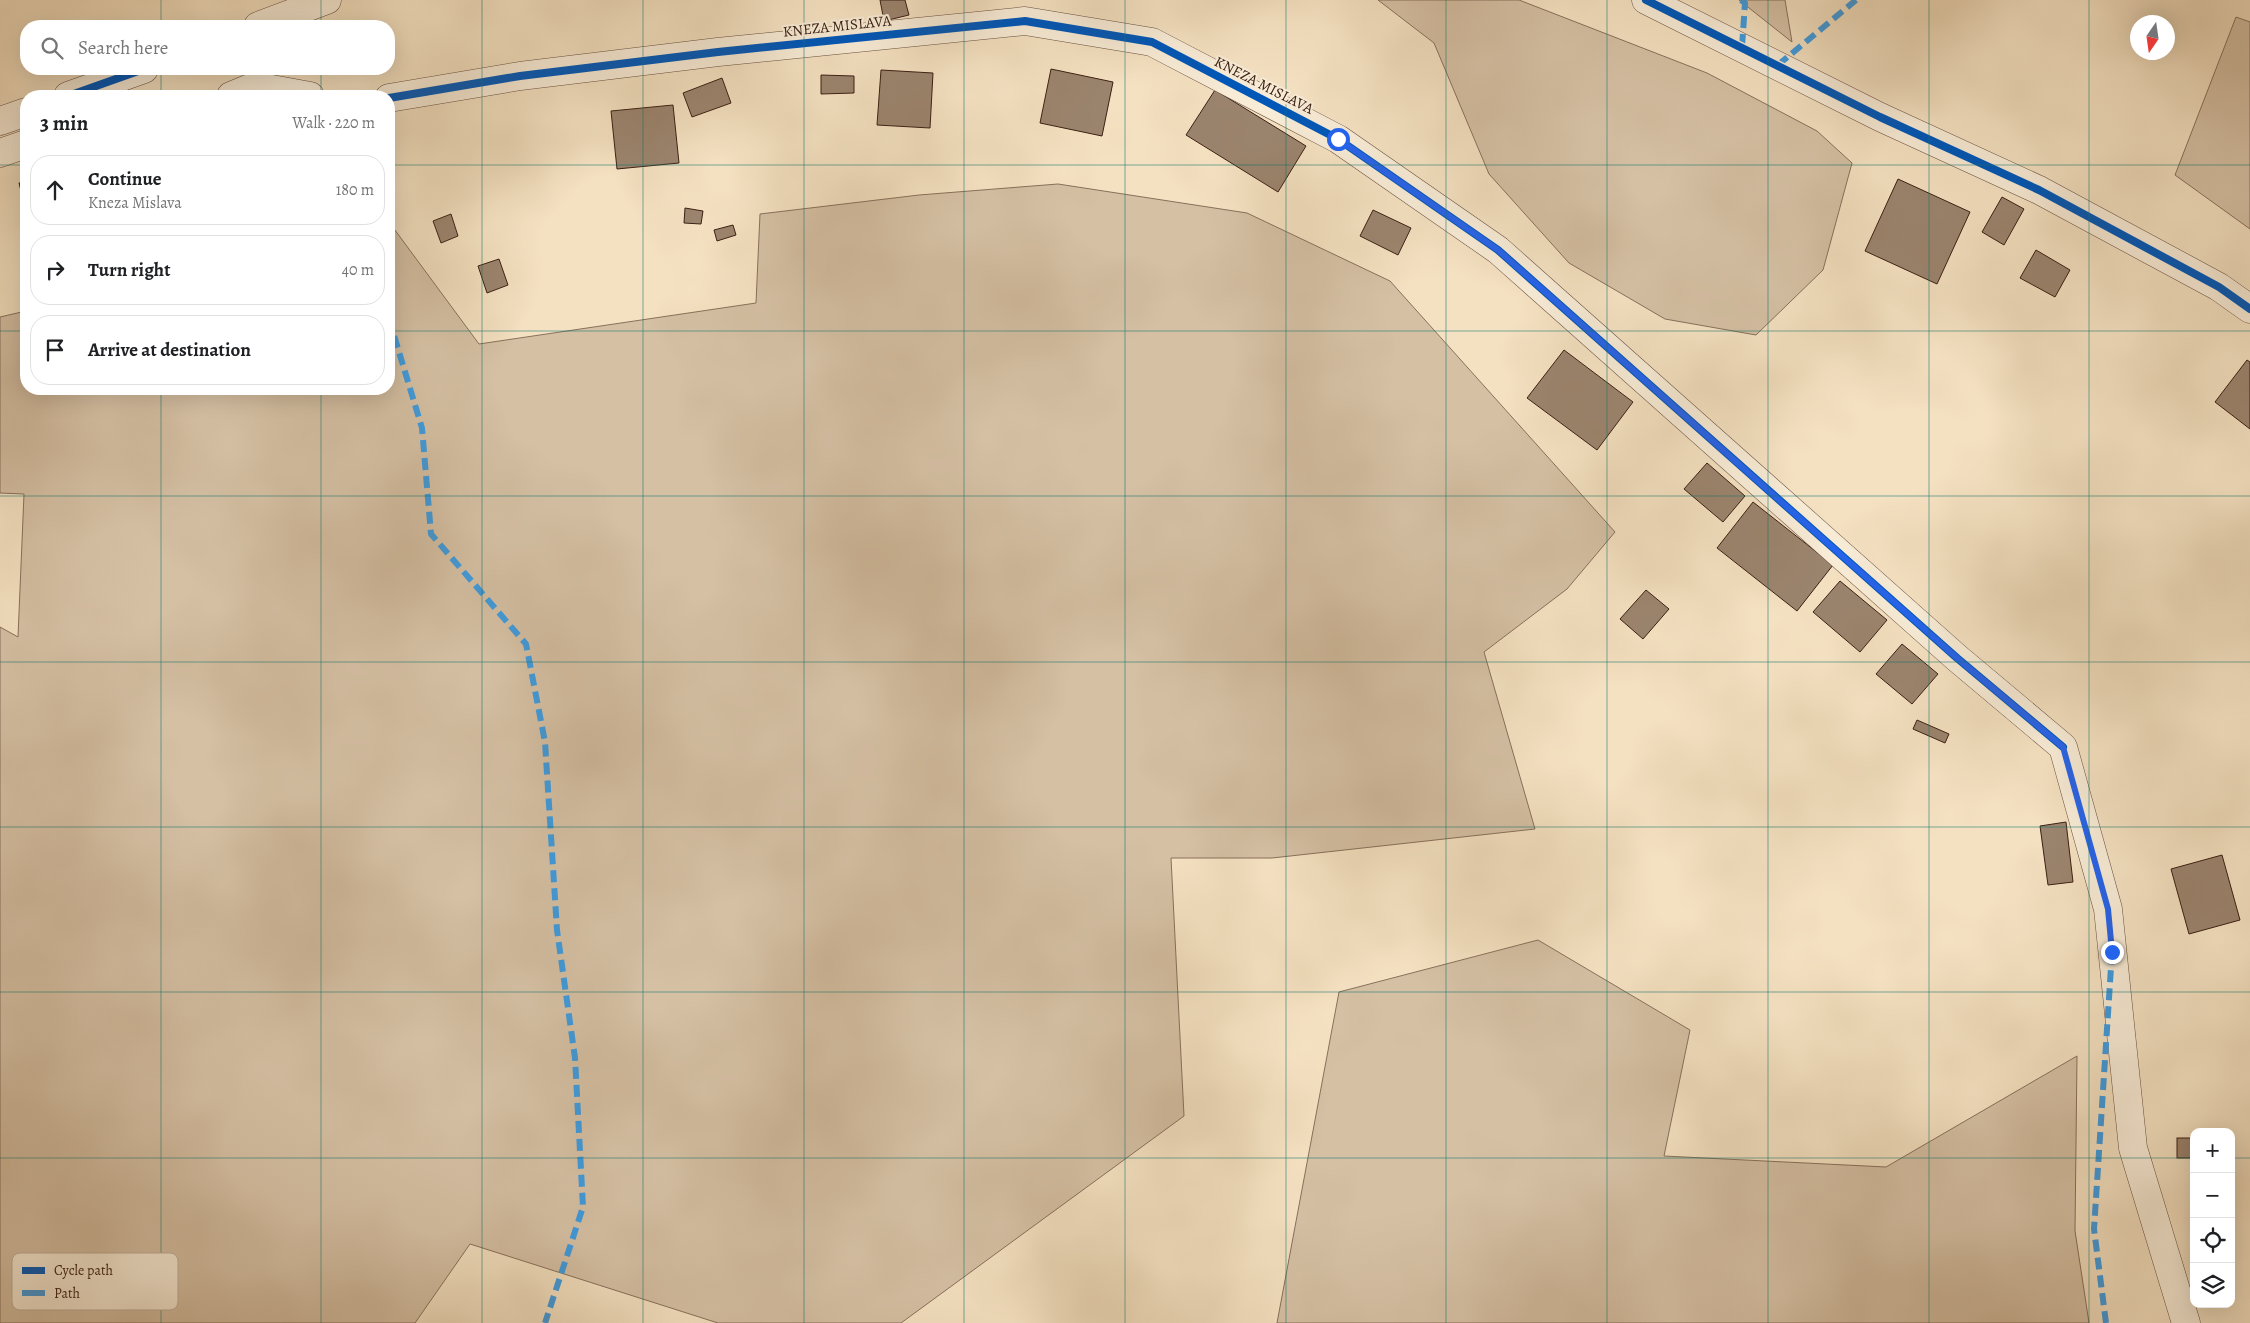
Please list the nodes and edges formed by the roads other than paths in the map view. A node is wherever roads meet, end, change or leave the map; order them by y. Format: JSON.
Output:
{"nodes":[{"id":1,"x":327,"y":0,"type":"edge"},
{"id":2,"x":1646,"y":0,"type":"edge"},
{"id":3,"x":274,"y":20,"type":"edge"},
{"id":4,"x":127,"y":75,"type":"edge"},
{"id":5,"x":85,"y":90,"type":"edge"},
{"id":6,"x":245,"y":90,"type":"edge"},
{"id":7,"x":277,"y":90,"type":"edge"},
{"id":8,"x":395,"y":97,"type":"edge"},
{"id":9,"x":20,"y":114,"type":"edge"},
{"id":10,"x":0,"y":121,"type":"edge"},
{"id":11,"x":20,"y":146,"type":"edge"},
{"id":12,"x":0,"y":153,"type":"edge"},
{"id":13,"x":2250,"y":310,"type":"edge"},
{"id":14,"x":2186,"y":1323,"type":"edge"}],
"edges":[{"from":1,"to":3,"type":"street"},
{"from":2,"to":13,"type":"street"},
{"from":4,"to":5,"type":"street"},
{"from":6,"to":7,"type":"street"},
{"from":8,"to":14,"type":"street","name":"KNEZA MISLAVA"},
{"from":9,"to":10,"type":"street"},
{"from":11,"to":12,"type":"street"}]}
